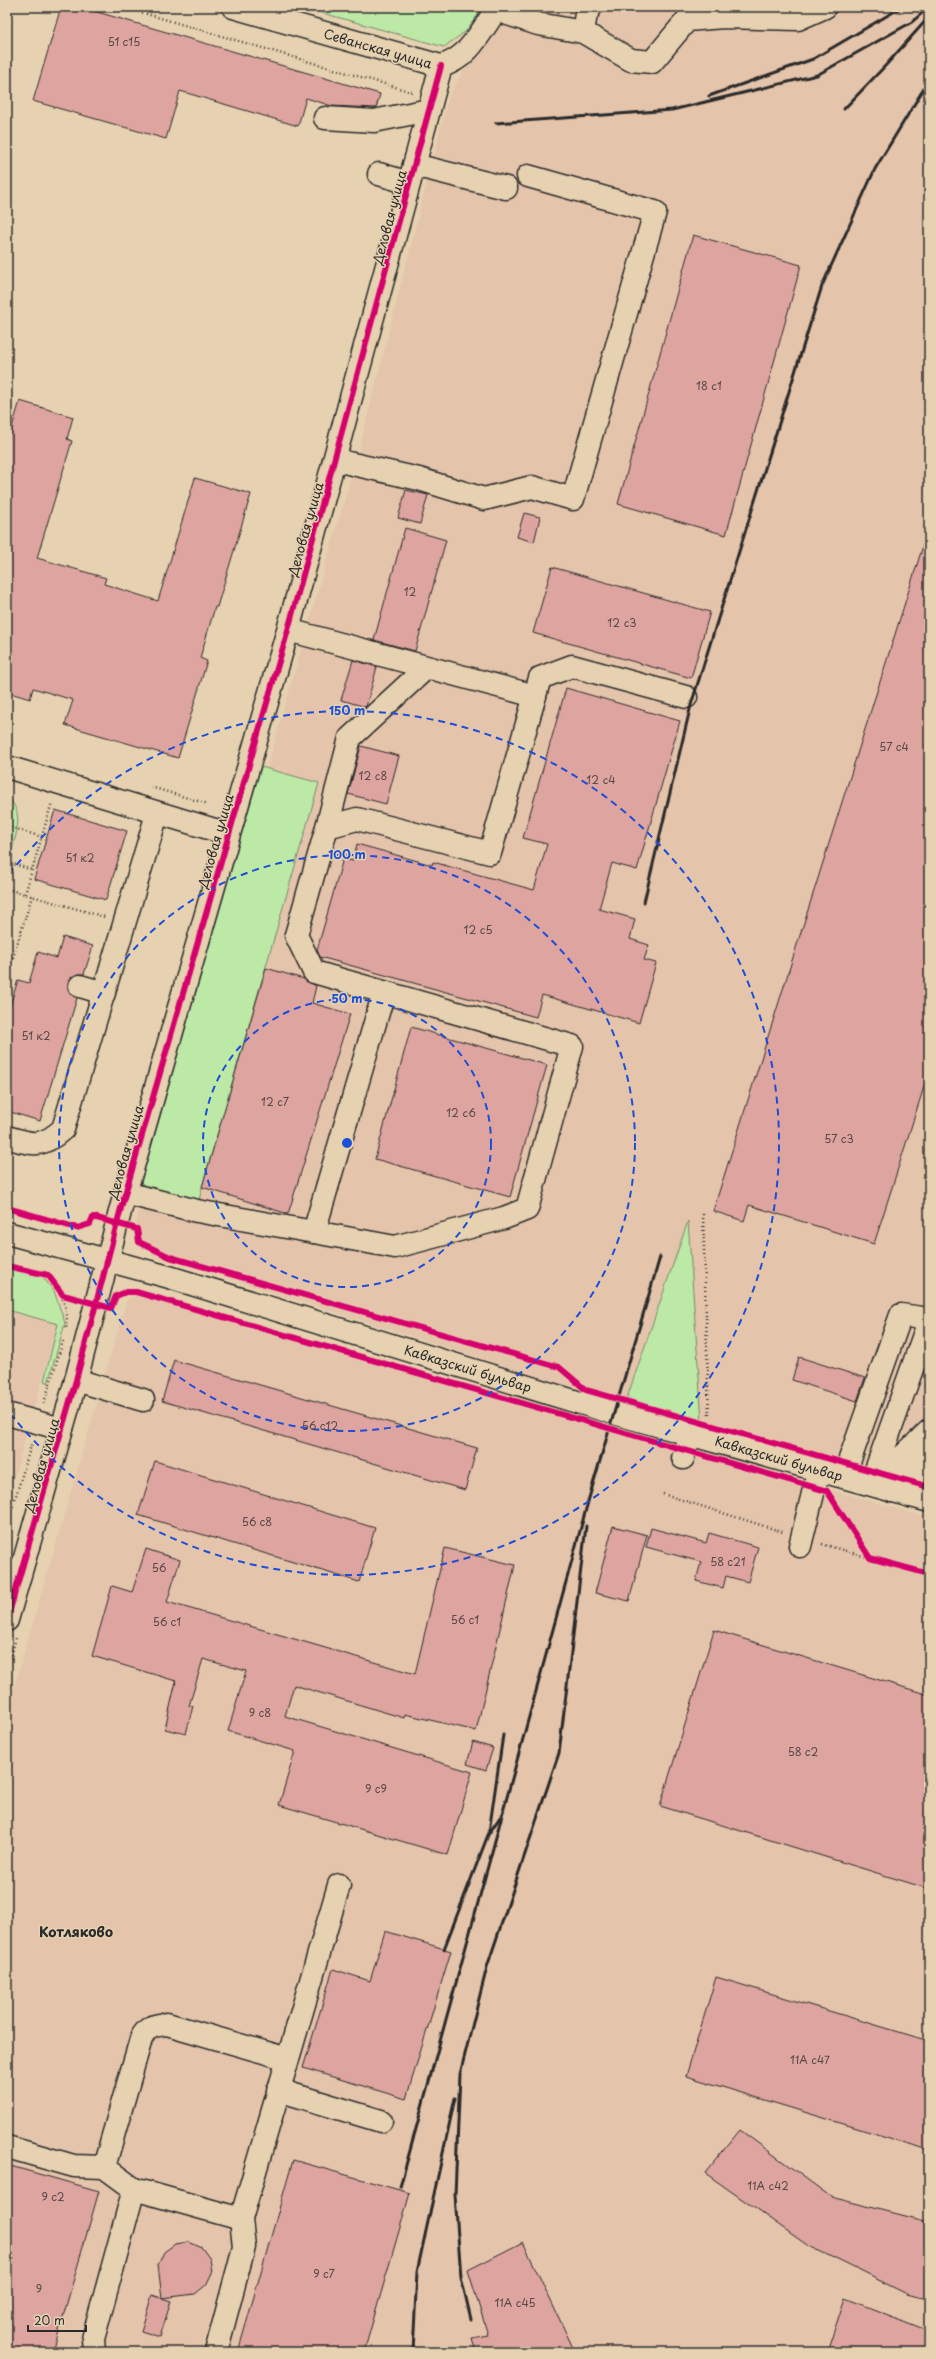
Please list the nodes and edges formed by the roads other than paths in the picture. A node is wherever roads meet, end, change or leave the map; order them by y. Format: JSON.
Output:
{"nodes":[{"id":1,"x":233,"y":7,"type":"edge"},
{"id":2,"x":591,"y":7,"type":"edge"},
{"id":3,"x":825,"y":7,"type":"edge"},
{"id":4,"x":497,"y":9,"type":"edge"},
{"id":5,"x":727,"y":12,"type":"edge"},
{"id":6,"x":583,"y":32,"type":"junction"},
{"id":7,"x":441,"y":66,"type":"junction"},
{"id":8,"x":430,"y":104,"type":"junction"},
{"id":9,"x":325,"y":118,"type":"dead end"},
{"id":10,"x":379,"y":174,"type":"dead end"},
{"id":11,"x":412,"y":174,"type":"junction"},
{"id":12,"x":528,"y":176,"type":"dead end"},
{"id":13,"x":506,"y":188,"type":"dead end"},
{"id":14,"x":335,"y":460,"type":"junction"},
{"id":15,"x":288,"y":630,"type":"junction"},
{"id":16,"x":426,"y":668,"type":"junction"},
{"id":17,"x":535,"y":696,"type":"junction"},
{"id":18,"x":686,"y":697,"type":"dead end"},
{"id":19,"x":7,"y":767,"type":"edge"},
{"id":20,"x":157,"y":814,"type":"junction"},
{"id":21,"x":327,"y":827,"type":"junction"},
{"id":22,"x":228,"y":834,"type":"junction"},
{"id":23,"x":82,"y":982,"type":"dead end"},
{"id":24,"x":105,"y":989,"type":"junction"},
{"id":25,"x":384,"y":992,"type":"junction"},
{"id":26,"x":7,"y":1137,"type":"edge"},
{"id":27,"x":125,"y":1193,"type":"junction"},
{"id":28,"x":314,"y":1232,"type":"junction"},
{"id":29,"x":7,"y":1233,"type":"edge"},
{"id":30,"x":107,"y":1262,"type":"junction"},
{"id":31,"x":924,"y":1319,"type":"edge"},
{"id":32,"x":76,"y":1380,"type":"junction"},
{"id":33,"x":143,"y":1400,"type":"dead end"},
{"id":34,"x":7,"y":1414,"type":"edge"},
{"id":35,"x":700,"y":1429,"type":"junction"},
{"id":36,"x":62,"y":1430,"type":"junction"},
{"id":37,"x":929,"y":1431,"type":"edge"},
{"id":38,"x":929,"y":1450,"type":"edge"},
{"id":39,"x":683,"y":1458,"type":"dead end"},
{"id":40,"x":819,"y":1470,"type":"junction"},
{"id":41,"x":857,"y":1480,"type":"junction"},
{"id":42,"x":910,"y":1496,"type":"edge"},
{"id":43,"x":801,"y":1542,"type":"road end"},
{"id":44,"x":8,"y":1614,"type":"edge"},
{"id":45,"x":339,"y":1885,"type":"dead end"},
{"id":46,"x":288,"y":2059,"type":"junction"},
{"id":47,"x":278,"y":2090,"type":"junction"},
{"id":48,"x":381,"y":2121,"type":"dead end"},
{"id":49,"x":7,"y":2147,"type":"edge"},
{"id":50,"x":104,"y":2167,"type":"junction"},
{"id":51,"x":134,"y":2189,"type":"junction"},
{"id":52,"x":241,"y":2219,"type":"junction"},
{"id":53,"x":94,"y":2352,"type":"edge"},
{"id":54,"x":216,"y":2352,"type":"edge"}],
"edges":[{"from":1,"to":7,"type":"street","name":"Севанская улица"},
{"from":2,"to":6,"type":"street"},
{"from":3,"to":5,"type":"street"},
{"from":4,"to":6,"type":"street"},
{"from":4,"to":7,"type":"street","name":"Севанская улица"},
{"from":5,"to":6,"type":"street"},
{"from":7,"to":8,"type":"street","name":"Деловая улица"},
{"from":8,"to":9,"type":"street"},
{"from":8,"to":11,"type":"street","name":"Деловая улица"},
{"from":10,"to":11,"type":"street"},
{"from":11,"to":13,"type":"street"},
{"from":11,"to":14,"type":"street","name":"Деловая улица"},
{"from":12,"to":14,"type":"street"},
{"from":14,"to":15,"type":"street","name":"Деловая улица"},
{"from":15,"to":16,"type":"street"},
{"from":15,"to":22,"type":"street","name":"Деловая улица"},
{"from":16,"to":17,"type":"street"},
{"from":16,"to":21,"type":"street"},
{"from":17,"to":18,"type":"street"},
{"from":17,"to":21,"type":"street"},
{"from":19,"to":20,"type":"street"},
{"from":20,"to":22,"type":"street"},
{"from":20,"to":24,"type":"street"},
{"from":21,"to":25,"type":"street"},
{"from":22,"to":27,"type":"street","name":"Деловая улица"},
{"from":23,"to":24,"type":"street"},
{"from":24,"to":26,"type":"street"},
{"from":25,"to":28,"type":"street"},
{"from":25,"to":28,"type":"street"},
{"from":27,"to":28,"type":"street"},
{"from":27,"to":30,"type":"street","name":"Деловая улица"},
{"from":29,"to":30,"type":"street","name":"Кавказский бульвар"},
{"from":30,"to":32,"type":"street","name":"Деловая улица"},
{"from":30,"to":35,"type":"street","name":"Кавказский бульвар"},
{"from":31,"to":41,"type":"street"},
{"from":31,"to":41,"type":"street"},
{"from":32,"to":33,"type":"street"},
{"from":32,"to":36,"type":"street","name":"Деловая улица"},
{"from":34,"to":36,"type":"street"},
{"from":35,"to":39,"type":"street"},
{"from":35,"to":40,"type":"street","name":"Кавказский бульвар"},
{"from":36,"to":44,"type":"street","name":"Деловая улица"},
{"from":37,"to":42,"type":"street"},
{"from":38,"to":42,"type":"street"},
{"from":40,"to":41,"type":"street","name":"Кавказский бульвар"},
{"from":40,"to":43,"type":"street"},
{"from":41,"to":42,"type":"street","name":"Кавказский бульвар"},
{"from":45,"to":46,"type":"street"},
{"from":46,"to":47,"type":"street"},
{"from":46,"to":50,"type":"street"},
{"from":47,"to":48,"type":"street"},
{"from":47,"to":52,"type":"street"},
{"from":49,"to":50,"type":"street"},
{"from":50,"to":51,"type":"street"},
{"from":51,"to":52,"type":"street"},
{"from":51,"to":53,"type":"street"},
{"from":52,"to":54,"type":"street"}]}
